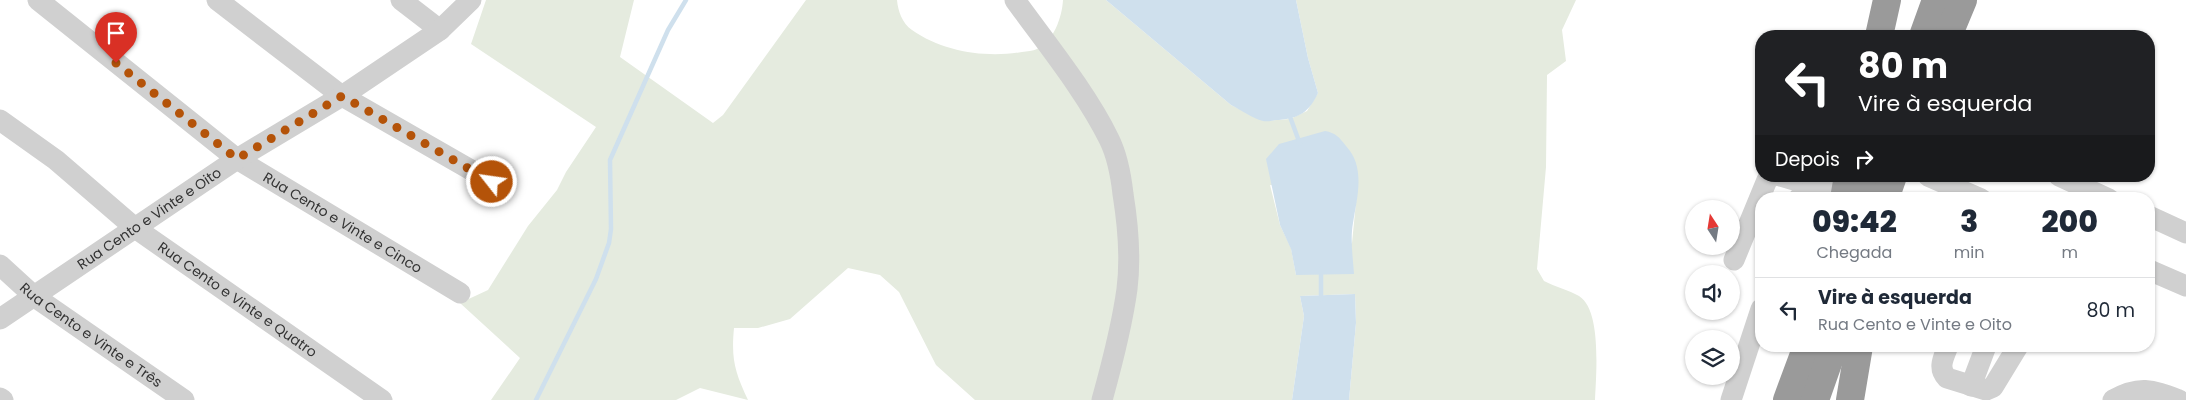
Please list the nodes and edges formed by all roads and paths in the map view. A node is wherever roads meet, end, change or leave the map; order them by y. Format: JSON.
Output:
{"nodes":[{"id":1,"x":38,"y":0,"type":"edge"},
{"id":2,"x":217,"y":0,"type":"edge"},
{"id":3,"x":401,"y":0,"type":"edge"},
{"id":4,"x":471,"y":0,"type":"edge"},
{"id":5,"x":1015,"y":0,"type":"edge"},
{"id":6,"x":1887,"y":0,"type":"edge"},
{"id":7,"x":1936,"y":0,"type":"edge"},
{"id":8,"x":1963,"y":0,"type":"edge"},
{"id":9,"x":440,"y":30,"type":"junction"},
{"id":10,"x":1880,"y":30,"type":"edge"},
{"id":11,"x":1925,"y":30,"type":"edge"},
{"id":12,"x":1950,"y":30,"type":"edge"},
{"id":13,"x":342,"y":96,"type":"junction"},
{"id":14,"x":0,"y":120,"type":"edge"},
{"id":15,"x":237,"y":159,"type":"junction"},
{"id":16,"x":492,"y":182,"type":"dead end"},
{"id":17,"x":1801,"y":182,"type":"edge"},
{"id":18,"x":1862,"y":182,"type":"edge"},
{"id":19,"x":1942,"y":182,"type":"edge"},
{"id":20,"x":2072,"y":182,"type":"edge"},
{"id":21,"x":1818,"y":187,"type":"junction"},
{"id":22,"x":1850,"y":190,"type":"edge"},
{"id":23,"x":1806,"y":192,"type":"edge"},
{"id":24,"x":1965,"y":192,"type":"edge"},
{"id":25,"x":2094,"y":192,"type":"edge"},
{"id":26,"x":1755,"y":208,"type":"edge"},
{"id":27,"x":2155,"y":219,"type":"edge"},
{"id":28,"x":135,"y":228,"type":"junction"},
{"id":29,"x":2186,"y":233,"type":"edge"},
{"id":30,"x":1734,"y":260,"type":"dead end"},
{"id":31,"x":0,"y":265,"type":"edge"},
{"id":32,"x":2155,"y":273,"type":"edge"},
{"id":33,"x":2186,"y":286,"type":"edge"},
{"id":34,"x":460,"y":294,"type":"dead end"},
{"id":35,"x":35,"y":297,"type":"junction"},
{"id":36,"x":0,"y":319,"type":"edge"},
{"id":37,"x":1755,"y":327,"type":"edge"},
{"id":38,"x":1805,"y":352,"type":"edge"},
{"id":39,"x":1832,"y":352,"type":"edge"},
{"id":40,"x":1858,"y":352,"type":"edge"},
{"id":41,"x":1946,"y":352,"type":"edge"},
{"id":42,"x":1984,"y":352,"type":"edge"},
{"id":43,"x":2014,"y":352,"type":"edge"},
{"id":44,"x":1971,"y":386,"type":"junction"},
{"id":45,"x":184,"y":400,"type":"edge"},
{"id":46,"x":382,"y":400,"type":"edge"},
{"id":47,"x":1102,"y":400,"type":"edge"},
{"id":48,"x":1731,"y":400,"type":"edge"},
{"id":49,"x":1787,"y":400,"type":"edge"},
{"id":50,"x":1815,"y":400,"type":"edge"},
{"id":51,"x":1850,"y":400,"type":"edge"},
{"id":52,"x":2113,"y":400,"type":"edge"},
{"id":53,"x":2179,"y":400,"type":"edge"}],
"edges":[{"from":1,"to":15,"type":"street","name":"Rua Cento e Vinte e Cinco"},
{"from":2,"to":13,"type":"street"},
{"from":3,"to":9,"type":"street"},
{"from":4,"to":9,"type":"street","name":"Rua Cento e Vinte e Oito"},
{"from":5,"to":47,"type":"street"},
{"from":6,"to":10,"type":"highway"},
{"from":7,"to":11,"type":"highway"},
{"from":8,"to":12,"type":"highway"},
{"from":9,"to":13,"type":"street","name":"Rua Cento e Vinte e Oito"},
{"from":13,"to":15,"type":"street","name":"Rua Cento e Vinte e Oito"},
{"from":13,"to":16,"type":"street"},
{"from":14,"to":28,"type":"street","name":"Rua Cento e Vinte e Quatro"},
{"from":15,"to":28,"type":"street","name":"Rua Cento e Vinte e Oito"},
{"from":15,"to":34,"type":"street","name":"Rua Cento e Vinte e Cinco"},
{"from":17,"to":21,"type":"street"},
{"from":18,"to":22,"type":"highway"},
{"from":19,"to":24,"type":"street"},
{"from":20,"to":25,"type":"street"},
{"from":21,"to":22,"type":"street"},
{"from":21,"to":23,"type":"street"},
{"from":26,"to":30,"type":"street"},
{"from":27,"to":29,"type":"street"},
{"from":28,"to":35,"type":"street","name":"Rua Cento e Vinte e Oito"},
{"from":28,"to":46,"type":"street","name":"Rua Cento e Vinte e Quatro"},
{"from":31,"to":35,"type":"street","name":"Rua Cento e Vinte e Três"},
{"from":32,"to":33,"type":"street"},
{"from":35,"to":36,"type":"street","name":"Rua Cento e Vinte e Oito"},
{"from":35,"to":45,"type":"street","name":"Rua Cento e Vinte e Três"},
{"from":37,"to":48,"type":"street"},
{"from":38,"to":49,"type":"highway"},
{"from":39,"to":50,"type":"highway"},
{"from":40,"to":51,"type":"highway"},
{"from":41,"to":44,"type":"street"},
{"from":42,"to":44,"type":"street"},
{"from":43,"to":44,"type":"street"},
{"from":52,"to":53,"type":"street"}]}
